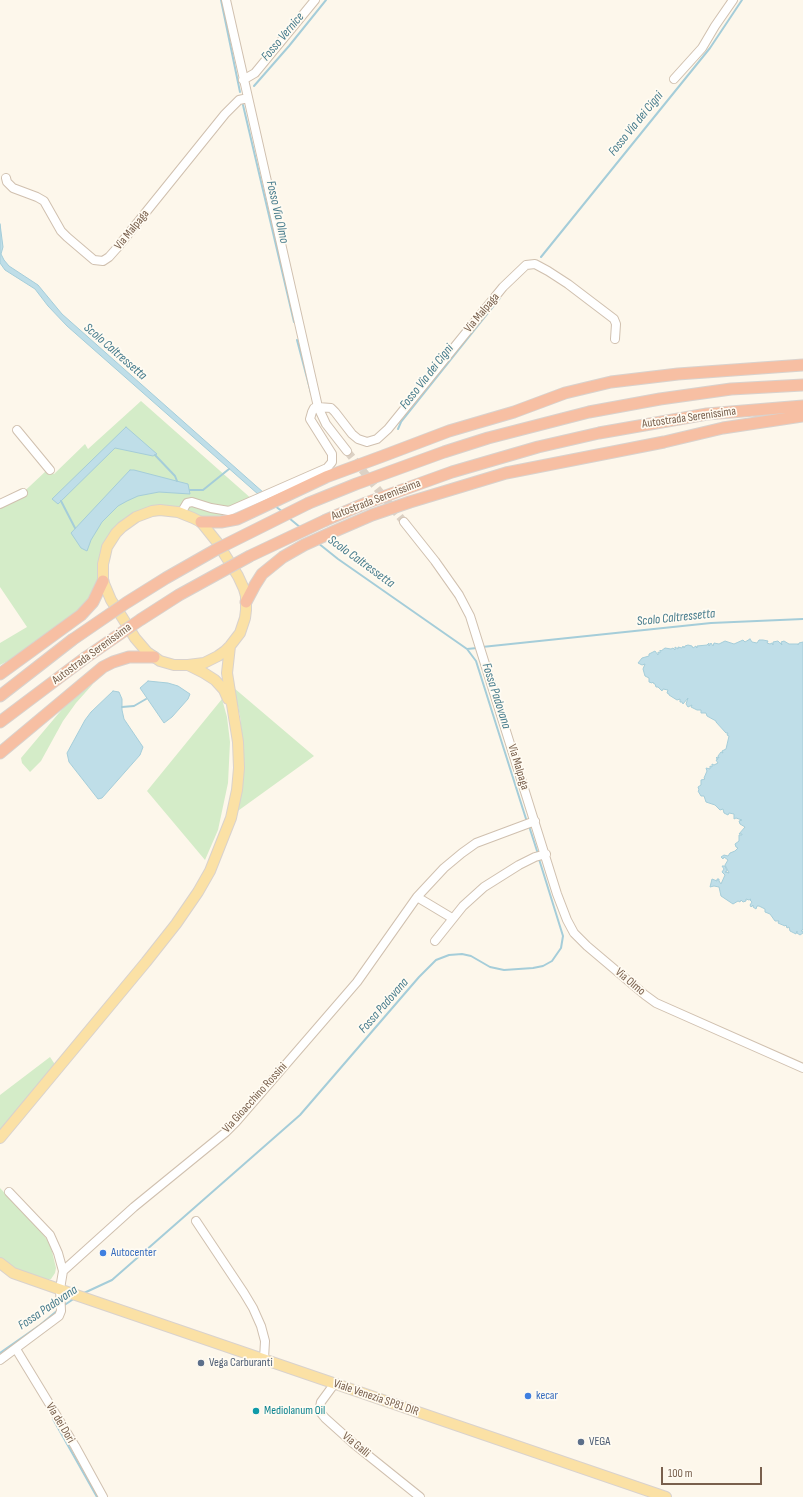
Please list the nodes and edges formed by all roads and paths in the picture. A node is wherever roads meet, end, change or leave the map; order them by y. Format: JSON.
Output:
{"nodes":[{"id":1,"x":226,"y":0,"type":"edge"},
{"id":2,"x":315,"y":0,"type":"edge"},
{"id":3,"x":733,"y":0,"type":"edge"},
{"id":4,"x":674,"y":79,"type":"dead end"},
{"id":5,"x":244,"y":80,"type":"junction"},
{"id":6,"x":248,"y":98,"type":"junction"},
{"id":7,"x":6,"y":178,"type":"dead end"},
{"id":8,"x":615,"y":339,"type":"dead end"},
{"id":9,"x":803,"y":365,"type":"edge"},
{"id":10,"x":803,"y":385,"type":"edge"},
{"id":11,"x":803,"y":406,"type":"edge"},
{"id":12,"x":318,"y":407,"type":"junction"},
{"id":13,"x":803,"y":416,"type":"edge"},
{"id":14,"x":17,"y":430,"type":"dead end"},
{"id":15,"x":347,"y":450,"type":"tunnel mouth"},
{"id":16,"x":50,"y":470,"type":"dead end"},
{"id":17,"x":23,"y":493,"type":"dead end"},
{"id":18,"x":277,"y":495,"type":"junction"},
{"id":19,"x":0,"y":504,"type":"edge"},
{"id":20,"x":253,"y":506,"type":"junction"},
{"id":21,"x":181,"y":513,"type":"junction"},
{"id":22,"x":201,"y":522,"type":"junction"},
{"id":23,"x":404,"y":522,"type":"tunnel mouth"},
{"id":24,"x":103,"y":581,"type":"junction"},
{"id":25,"x":246,"y":602,"type":"junction"},
{"id":26,"x":230,"y":646,"type":"junction"},
{"id":27,"x":154,"y":657,"type":"junction"},
{"id":28,"x":188,"y":665,"type":"junction"},
{"id":29,"x":0,"y":674,"type":"edge"},
{"id":30,"x":0,"y":696,"type":"edge"},
{"id":31,"x":235,"y":716,"type":"junction"},
{"id":32,"x":0,"y":722,"type":"edge"},
{"id":33,"x":0,"y":753,"type":"edge"},
{"id":34,"x":530,"y":823,"type":"junction"},
{"id":35,"x":541,"y":856,"type":"junction"},
{"id":36,"x":417,"y":898,"type":"junction"},
{"id":37,"x":452,"y":918,"type":"junction"},
{"id":38,"x":435,"y":941,"type":"dead end"},
{"id":39,"x":803,"y":1068,"type":"edge"},
{"id":40,"x":0,"y":1138,"type":"edge"},
{"id":41,"x":9,"y":1192,"type":"dead end"},
{"id":42,"x":196,"y":1221,"type":"dead end"},
{"id":43,"x":0,"y":1263,"type":"edge"},
{"id":44,"x":63,"y":1271,"type":"junction"},
{"id":45,"x":60,"y":1289,"type":"junction"},
{"id":46,"x":16,"y":1349,"type":"junction"},
{"id":47,"x":264,"y":1359,"type":"junction"},
{"id":48,"x":0,"y":1360,"type":"edge"},
{"id":49,"x":335,"y":1383,"type":"junction"},
{"id":50,"x":103,"y":1497,"type":"edge"},
{"id":51,"x":420,"y":1497,"type":"edge"},
{"id":52,"x":666,"y":1497,"type":"edge"}],
"edges":[{"from":1,"to":5,"type":"street"},
{"from":2,"to":5,"type":"street"},
{"from":3,"to":4,"type":"street"},
{"from":5,"to":6,"type":"street"},
{"from":6,"to":7,"type":"street","name":"Via Malpaga"},
{"from":6,"to":12,"type":"street"},
{"from":8,"to":12,"type":"street","name":"Via Malpaga"},
{"from":9,"to":18,"type":"highway"},
{"from":10,"to":30,"type":"highway","name":"Autostrada Serenissima","bridge":true},
{"from":11,"to":32,"type":"highway","name":"Autostrada Serenissima","bridge":true},
{"from":12,"to":15,"type":"street"},
{"from":12,"to":18,"type":"street"},
{"from":13,"to":25,"type":"highway"},
{"from":14,"to":16,"type":"street"},
{"from":17,"to":19,"type":"street"},
{"from":18,"to":20,"type":"highway"},
{"from":20,"to":21,"type":"street"},
{"from":20,"to":22,"type":"highway"},
{"from":21,"to":22,"type":"main road"},
{"from":21,"to":24,"type":"main road"},
{"from":22,"to":25,"type":"main road"},
{"from":23,"to":34,"type":"street","name":"Via Malpaga"},
{"from":24,"to":27,"type":"main road"},
{"from":24,"to":29,"type":"highway"},
{"from":25,"to":26,"type":"main road"},
{"from":26,"to":28,"type":"main road"},
{"from":26,"to":31,"type":"main road"},
{"from":27,"to":28,"type":"main road"},
{"from":27,"to":33,"type":"highway"},
{"from":28,"to":31,"type":"main road"},
{"from":31,"to":40,"type":"main road"},
{"from":34,"to":35,"type":"street","name":"Via Olmo"},
{"from":34,"to":36,"type":"street","name":"Via Gioacchino Rossini"},
{"from":35,"to":37,"type":"street"},
{"from":35,"to":39,"type":"street","name":"Via Olmo"},
{"from":36,"to":37,"type":"street"},
{"from":36,"to":44,"type":"street","name":"Via Gioacchino Rossini"},
{"from":37,"to":38,"type":"street"},
{"from":41,"to":44,"type":"street"},
{"from":42,"to":47,"type":"street"},
{"from":43,"to":45,"type":"main road","name":"Viale Venezia SP81 DIR"},
{"from":44,"to":45,"type":"street"},
{"from":45,"to":46,"type":"street"},
{"from":45,"to":47,"type":"main road","name":"Viale Venezia SP81 DIR"},
{"from":46,"to":48,"type":"street"},
{"from":46,"to":50,"type":"street","name":"Via dei Dori"},
{"from":47,"to":49,"type":"main road","name":"Viale Venezia SP81 DIR"},
{"from":49,"to":51,"type":"street","name":"Via Galli"},
{"from":49,"to":52,"type":"main road","name":"Viale Venezia SP81 DIR"}]}
